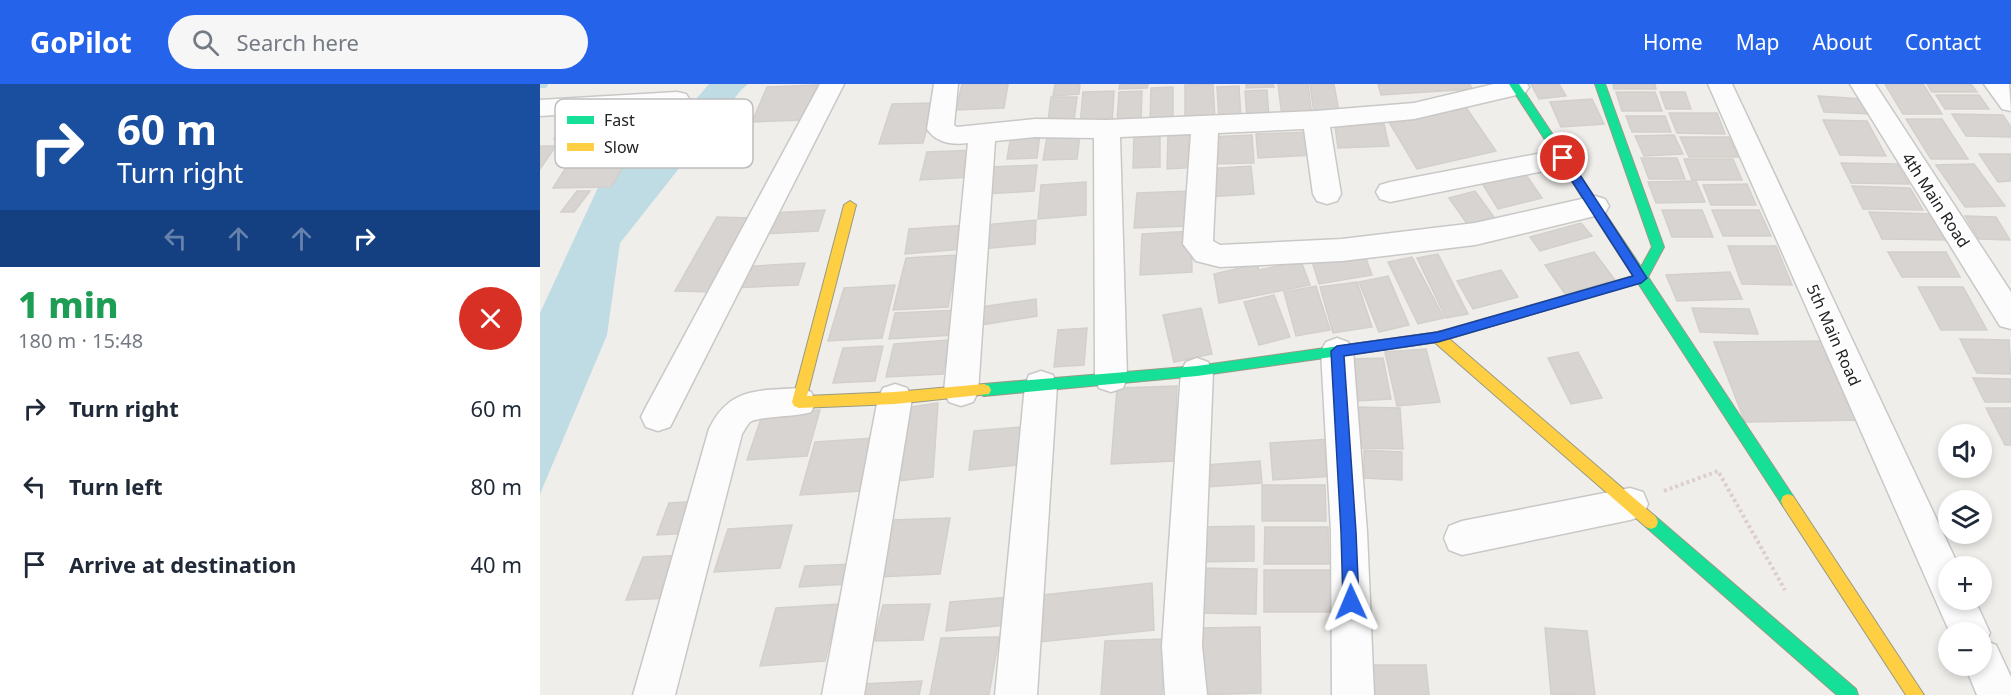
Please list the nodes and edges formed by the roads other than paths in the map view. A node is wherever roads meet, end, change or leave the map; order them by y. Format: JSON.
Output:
{"nodes":[{"id":1,"x":832,"y":84,"type":"edge"},
{"id":2,"x":946,"y":84,"type":"edge"},
{"id":3,"x":1600,"y":84,"type":"edge"},
{"id":4,"x":1720,"y":84,"type":"edge"},
{"id":5,"x":1862,"y":84,"type":"edge"},
{"id":6,"x":1996,"y":84,"type":"edge"},
{"id":7,"x":1515,"y":86,"type":"edge"},
{"id":8,"x":2011,"y":103,"type":"edge"},
{"id":9,"x":555,"y":107,"type":"edge"},
{"id":10,"x":540,"y":108,"type":"edge"},
{"id":11,"x":1316,"y":120,"type":"junction"},
{"id":12,"x":1204,"y":123,"type":"junction"},
{"id":13,"x":1107,"y":129,"type":"junction"},
{"id":14,"x":982,"y":134,"type":"junction"},
{"id":15,"x":1563,"y":158,"type":"junction"},
{"id":16,"x":1390,"y":192,"type":"dead end"},
{"id":17,"x":1326,"y":194,"type":"dead end"},
{"id":18,"x":849,"y":205,"type":"dead end"},
{"id":19,"x":1595,"y":206,"type":"junction"},
{"id":20,"x":1641,"y":278,"type":"junction"},
{"id":21,"x":2011,"y":317,"type":"edge"},
{"id":22,"x":1438,"y":337,"type":"junction"},
{"id":23,"x":1337,"y":351,"type":"junction"},
{"id":24,"x":1197,"y":371,"type":"junction"},
{"id":25,"x":1111,"y":378,"type":"junction"},
{"id":26,"x":1041,"y":385,"type":"junction"},
{"id":27,"x":961,"y":392,"type":"junction"},
{"id":28,"x":895,"y":398,"type":"junction"},
{"id":29,"x":799,"y":402,"type":"junction"},
{"id":30,"x":657,"y":417,"type":"dead end"},
{"id":31,"x":1630,"y":504,"type":"junction"},
{"id":32,"x":1462,"y":538,"type":"dead end"},
{"id":33,"x":1938,"y":564,"type":"edge"},
{"id":34,"x":1990,"y":676,"type":"edge"},
{"id":35,"x":654,"y":695,"type":"edge"},
{"id":36,"x":843,"y":695,"type":"edge"},
{"id":37,"x":1016,"y":695,"type":"edge"},
{"id":38,"x":1186,"y":695,"type":"edge"},
{"id":39,"x":1353,"y":695,"type":"edge"},
{"id":40,"x":1850,"y":695,"type":"edge"},
{"id":41,"x":1916,"y":695,"type":"edge"},
{"id":42,"x":1998,"y":695,"type":"edge"}],
"edges":[{"from":1,"to":30,"type":"street"},
{"from":2,"to":14,"type":"street"},
{"from":3,"to":20,"type":"street"},
{"from":4,"to":33,"type":"street","name":"5th Main Road"},
{"from":5,"to":21,"type":"street","name":"4th Main Road"},
{"from":6,"to":8,"type":"street"},
{"from":7,"to":11,"type":"street"},
{"from":7,"to":15,"type":"street"},
{"from":9,"to":10,"type":"street"},
{"from":11,"to":12,"type":"street"},
{"from":11,"to":17,"type":"street"},
{"from":12,"to":13,"type":"street"},
{"from":12,"to":19,"type":"street"},
{"from":13,"to":14,"type":"street"},
{"from":13,"to":25,"type":"street"},
{"from":14,"to":27,"type":"street"},
{"from":15,"to":16,"type":"street"},
{"from":15,"to":19,"type":"street"},
{"from":18,"to":29,"type":"street"},
{"from":19,"to":20,"type":"street"},
{"from":20,"to":22,"type":"street"},
{"from":20,"to":41,"type":"street"},
{"from":22,"to":23,"type":"street"},
{"from":22,"to":31,"type":"street"},
{"from":23,"to":24,"type":"street"},
{"from":23,"to":39,"type":"street"},
{"from":24,"to":25,"type":"street"},
{"from":24,"to":38,"type":"street"},
{"from":25,"to":26,"type":"street"},
{"from":26,"to":27,"type":"street"},
{"from":26,"to":37,"type":"street"},
{"from":27,"to":28,"type":"street"},
{"from":28,"to":29,"type":"street"},
{"from":28,"to":36,"type":"street"},
{"from":29,"to":35,"type":"street"},
{"from":31,"to":32,"type":"street"},
{"from":31,"to":40,"type":"street"},
{"from":34,"to":42,"type":"street"}]}
